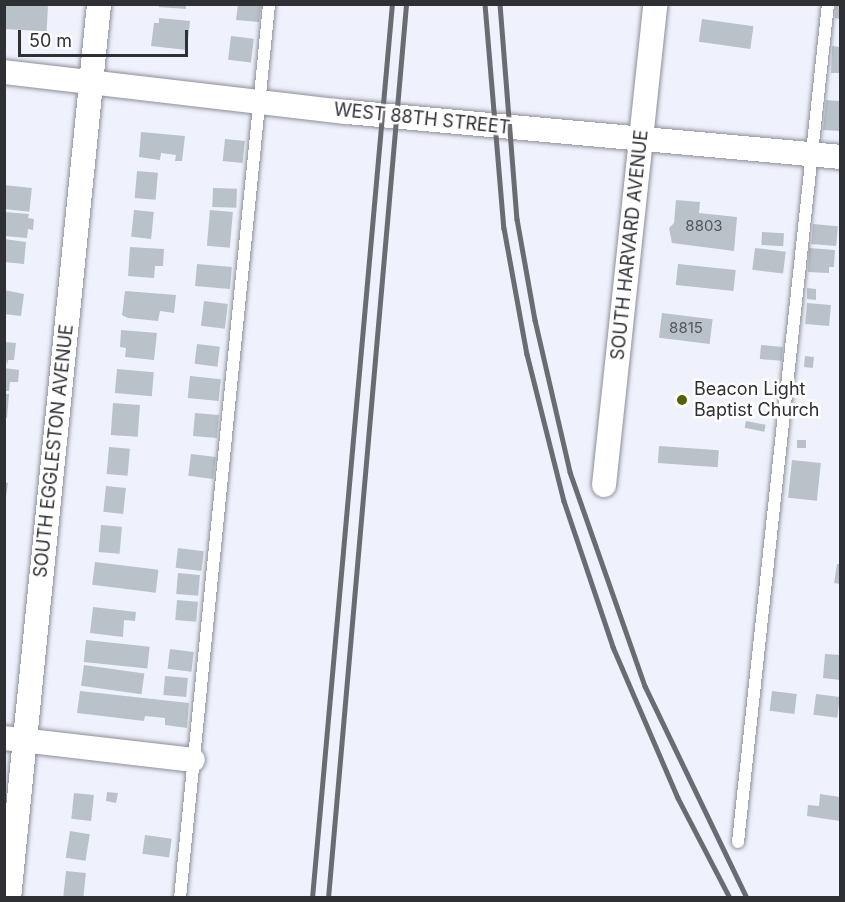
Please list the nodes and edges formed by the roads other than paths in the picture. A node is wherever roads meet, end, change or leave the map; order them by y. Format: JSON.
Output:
{"nodes":[{"id":1,"x":99,"y":4,"type":"edge"},
{"id":2,"x":269,"y":4,"type":"edge"},
{"id":3,"x":655,"y":4,"type":"edge"},
{"id":4,"x":828,"y":4,"type":"edge"},
{"id":5,"x":4,"y":72,"type":"edge"},
{"id":6,"x":90,"y":82,"type":"junction"},
{"id":7,"x":258,"y":102,"type":"junction"},
{"id":8,"x":641,"y":138,"type":"junction"},
{"id":9,"x":812,"y":154,"type":"junction"},
{"id":10,"x":840,"y":157,"type":"edge"},
{"id":11,"x":604,"y":485,"type":"dead end"},
{"id":12,"x":15,"y":739,"type":"edge"},
{"id":13,"x":193,"y":760,"type":"junction"},
{"id":14,"x":738,"y":842,"type":"dead end"},
{"id":15,"x":9,"y":897,"type":"edge"},
{"id":16,"x":180,"y":897,"type":"edge"}],
"edges":[{"from":1,"to":6,"type":"street","name":"SOUTH EGGLESTON AVENUE"},
{"from":2,"to":7,"type":"lane"},
{"from":3,"to":8,"type":"street","name":"SOUTH HARVARD AVENUE"},
{"from":4,"to":9,"type":"lane"},
{"from":5,"to":6,"type":"street","name":"WEST 88TH STREET"},
{"from":6,"to":7,"type":"street","name":"WEST 88TH STREET"},
{"from":6,"to":12,"type":"street","name":"SOUTH EGGLESTON AVENUE"},
{"from":7,"to":8,"type":"street","name":"WEST 88TH STREET"},
{"from":7,"to":13,"type":"lane"},
{"from":8,"to":9,"type":"street","name":"WEST 88TH STREET"},
{"from":8,"to":11,"type":"street","name":"SOUTH HARVARD AVENUE"},
{"from":9,"to":10,"type":"street","name":"WEST 88TH STREET"},
{"from":9,"to":14,"type":"lane"},
{"from":12,"to":13,"type":"street"},
{"from":12,"to":15,"type":"street","name":"SOUTH EGGLESTON AVENUE"},
{"from":13,"to":16,"type":"lane"}]}
